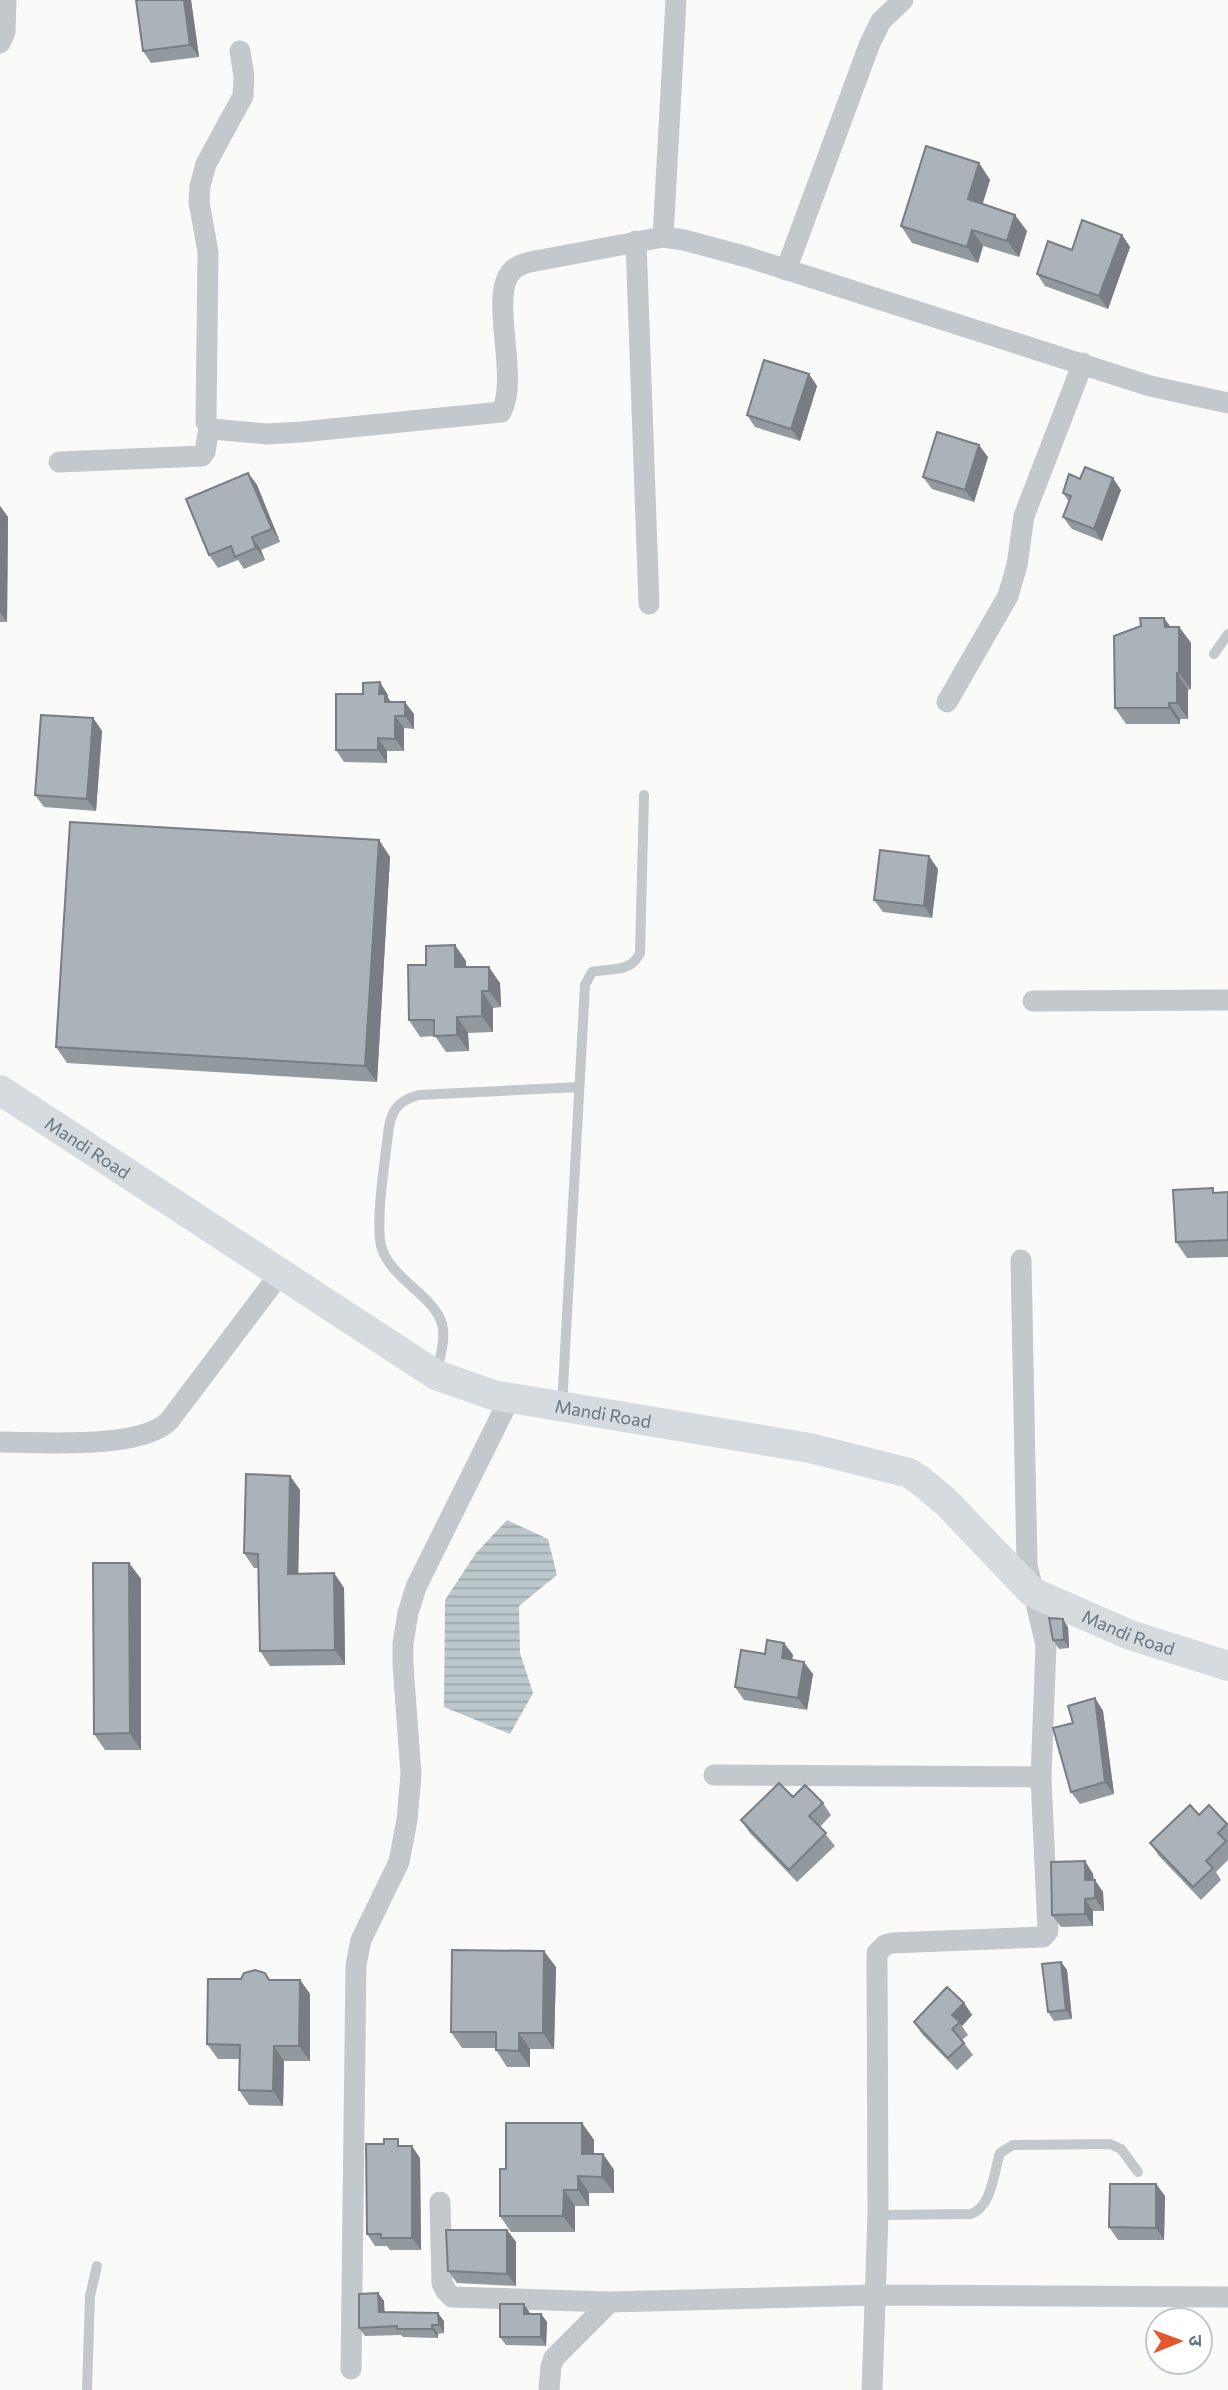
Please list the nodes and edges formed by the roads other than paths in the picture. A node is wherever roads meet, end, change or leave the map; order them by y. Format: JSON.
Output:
{"nodes":[{"id":1,"x":6,"y":0,"type":"edge"},
{"id":2,"x":676,"y":0,"type":"edge"},
{"id":3,"x":903,"y":0,"type":"edge"},
{"id":4,"x":0,"y":43,"type":"edge"},
{"id":5,"x":240,"y":51,"type":"dead end"},
{"id":6,"x":663,"y":237,"type":"junction"},
{"id":7,"x":636,"y":241,"type":"junction"},
{"id":8,"x":786,"y":270,"type":"junction"},
{"id":9,"x":1083,"y":363,"type":"junction"},
{"id":10,"x":1228,"y":403,"type":"edge"},
{"id":11,"x":209,"y":428,"type":"junction"},
{"id":12,"x":59,"y":462,"type":"dead end"},
{"id":13,"x":649,"y":604,"type":"dead end"},
{"id":14,"x":1228,"y":634,"type":"edge"},
{"id":15,"x":1213,"y":654,"type":"dead end"},
{"id":16,"x":947,"y":702,"type":"dead end"},
{"id":17,"x":644,"y":794,"type":"dead end"},
{"id":18,"x":1228,"y":1000,"type":"edge"},
{"id":19,"x":1033,"y":1001,"type":"dead end"},
{"id":20,"x":579,"y":1087,"type":"junction"},
{"id":21,"x":0,"y":1090,"type":"edge"},
{"id":22,"x":1021,"y":1260,"type":"dead end"},
{"id":23,"x":279,"y":1275,"type":"junction"},
{"id":24,"x":436,"y":1375,"type":"junction"},
{"id":25,"x":509,"y":1398,"type":"junction"},
{"id":26,"x":562,"y":1407,"type":"junction"},
{"id":27,"x":0,"y":1443,"type":"edge"},
{"id":28,"x":1032,"y":1592,"type":"junction"},
{"id":29,"x":1228,"y":1665,"type":"edge"},
{"id":30,"x":714,"y":1775,"type":"dead end"},
{"id":31,"x":1041,"y":1777,"type":"junction"},
{"id":32,"x":1138,"y":2172,"type":"dead end"},
{"id":33,"x":440,"y":2202,"type":"dead end"},
{"id":34,"x":878,"y":2215,"type":"junction"},
{"id":35,"x":97,"y":2266,"type":"dead end"},
{"id":36,"x":874,"y":2295,"type":"junction"},
{"id":37,"x":1228,"y":2297,"type":"edge"},
{"id":38,"x":610,"y":2302,"type":"junction"},
{"id":39,"x":351,"y":2370,"type":"dead end"},
{"id":40,"x":87,"y":2390,"type":"edge"},
{"id":41,"x":549,"y":2390,"type":"edge"},
{"id":42,"x":873,"y":2390,"type":"edge"}],
"edges":[{"from":1,"to":4,"type":"street"},
{"from":2,"to":6,"type":"street"},
{"from":3,"to":8,"type":"street"},
{"from":5,"to":11,"type":"street"},
{"from":6,"to":7,"type":"street"},
{"from":6,"to":8,"type":"street"},
{"from":7,"to":11,"type":"street"},
{"from":7,"to":13,"type":"street"},
{"from":8,"to":9,"type":"street"},
{"from":9,"to":10,"type":"street"},
{"from":9,"to":16,"type":"street"},
{"from":11,"to":12,"type":"street"},
{"from":14,"to":15,"type":"lane"},
{"from":17,"to":20,"type":"lane"},
{"from":18,"to":19,"type":"street"},
{"from":20,"to":24,"type":"lane"},
{"from":20,"to":26,"type":"lane"},
{"from":21,"to":23,"type":"street","name":"Mandi Road"},
{"from":22,"to":28,"type":"street"},
{"from":23,"to":24,"type":"street","name":"Mandi Road"},
{"from":23,"to":27,"type":"street"},
{"from":24,"to":25,"type":"street","name":"Mandi Road"},
{"from":25,"to":26,"type":"street","name":"Mandi Road"},
{"from":25,"to":39,"type":"street"},
{"from":26,"to":28,"type":"street","name":"Mandi Road"},
{"from":28,"to":29,"type":"street","name":"Mandi Road"},
{"from":28,"to":31,"type":"street"},
{"from":30,"to":31,"type":"street"},
{"from":31,"to":34,"type":"street"},
{"from":32,"to":34,"type":"lane"},
{"from":33,"to":38,"type":"street"},
{"from":34,"to":36,"type":"street"},
{"from":35,"to":40,"type":"lane"},
{"from":36,"to":37,"type":"street"},
{"from":36,"to":38,"type":"street"},
{"from":36,"to":42,"type":"street"},
{"from":38,"to":41,"type":"street"}]}
